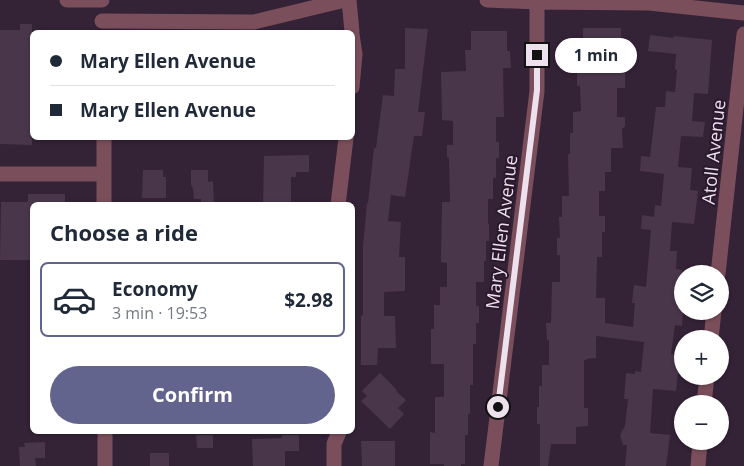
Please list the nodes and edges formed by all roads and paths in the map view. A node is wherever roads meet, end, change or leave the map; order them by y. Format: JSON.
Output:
{"nodes":[{"id":1,"x":67,"y":0,"type":"edge"},
{"id":2,"x":102,"y":0,"type":"edge"},
{"id":3,"x":347,"y":0,"type":"edge"},
{"id":4,"x":487,"y":0,"type":"edge"},
{"id":5,"x":536,"y":2,"type":"junction"},
{"id":6,"x":650,"y":2,"type":"edge"},
{"id":7,"x":744,"y":13,"type":"edge"},
{"id":8,"x":103,"y":27,"type":"edge"},
{"id":9,"x":352,"y":30,"type":"edge"},
{"id":10,"x":744,"y":34,"type":"edge"},
{"id":11,"x":104,"y":140,"type":"edge"},
{"id":12,"x":346,"y":140,"type":"edge"},
{"id":13,"x":0,"y":174,"type":"edge"},
{"id":14,"x":104,"y":174,"type":"junction"},
{"id":15,"x":104,"y":202,"type":"edge"},
{"id":16,"x":338,"y":202,"type":"edge"},
{"id":17,"x":719,"y":265,"type":"edge"},
{"id":18,"x":105,"y":434,"type":"edge"},
{"id":19,"x":339,"y":434,"type":"edge"},
{"id":20,"x":699,"y":450,"type":"edge"},
{"id":21,"x":105,"y":466,"type":"edge"},
{"id":22,"x":334,"y":466,"type":"edge"},
{"id":23,"x":491,"y":466,"type":"edge"},
{"id":24,"x":698,"y":466,"type":"edge"}],
"edges":[{"from":1,"to":2,"type":"street"},
{"from":2,"to":8,"type":"street"},
{"from":3,"to":8,"type":"street"},
{"from":3,"to":9,"type":"street"},
{"from":4,"to":5,"type":"street"},
{"from":5,"to":6,"type":"street"},
{"from":5,"to":23,"type":"street","name":"Mary Ellen Avenue"},
{"from":6,"to":7,"type":"street"},
{"from":10,"to":17,"type":"street","name":"Atoll Avenue"},
{"from":11,"to":14,"type":"street"},
{"from":12,"to":16,"type":"street"},
{"from":13,"to":14,"type":"street"},
{"from":14,"to":15,"type":"street"},
{"from":18,"to":21,"type":"street"},
{"from":19,"to":22,"type":"street"},
{"from":20,"to":24,"type":"street"}]}
